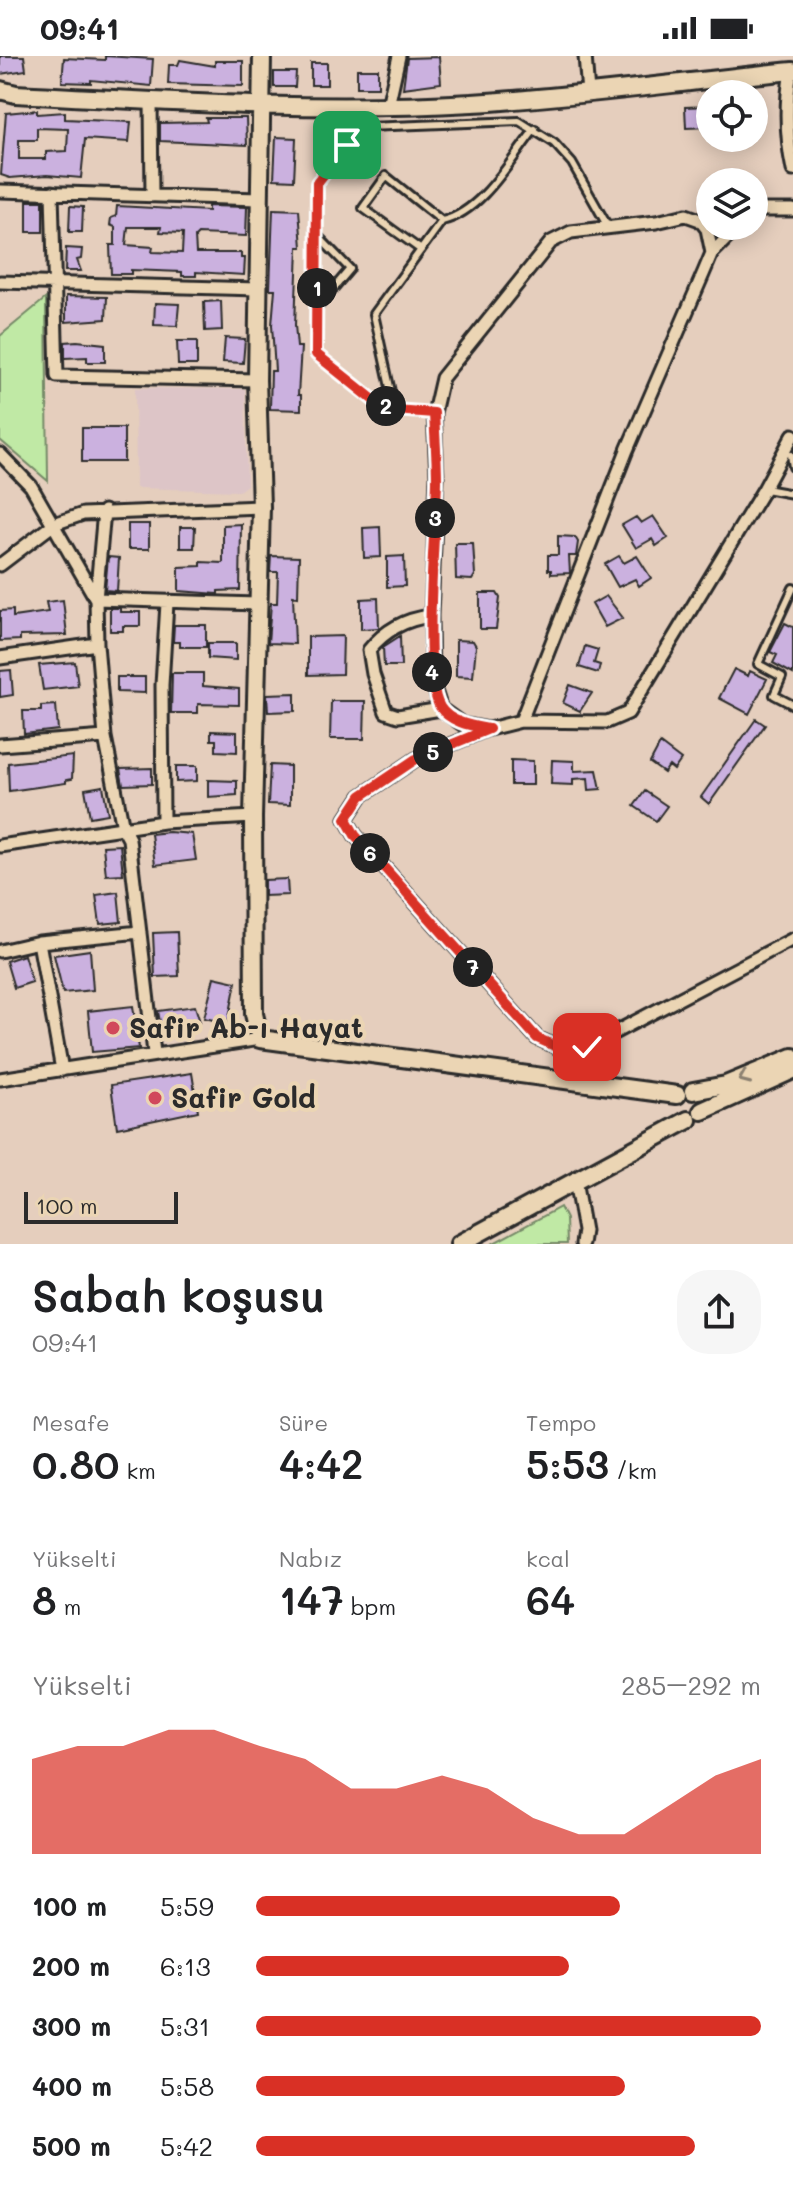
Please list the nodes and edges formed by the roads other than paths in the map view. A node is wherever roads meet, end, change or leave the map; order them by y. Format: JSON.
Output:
{"nodes":[{"id":1,"x":262,"y":56,"type":"edge"},
{"id":2,"x":399,"y":56,"type":"edge"},
{"id":3,"x":585,"y":56,"type":"edge"},
{"id":4,"x":792,"y":72,"type":"edge"},
{"id":5,"x":588,"y":93,"type":"junction"},
{"id":6,"x":5,"y":94,"type":"edge"},
{"id":7,"x":151,"y":101,"type":"junction"},
{"id":8,"x":262,"y":106,"type":"junction"},
{"id":9,"x":388,"y":106,"type":"junction"},
{"id":10,"x":535,"y":129,"type":"junction"},
{"id":11,"x":793,"y":170,"type":"edge"},
{"id":12,"x":0,"y":191,"type":"edge"},
{"id":13,"x":52,"y":192,"type":"junction"},
{"id":14,"x":152,"y":196,"type":"junction"},
{"id":15,"x":259,"y":199,"type":"junction"},
{"id":16,"x":768,"y":210,"type":"edge"},
{"id":17,"x":793,"y":210,"type":"edge"},
{"id":18,"x":696,"y":214,"type":"edge"},
{"id":19,"x":686,"y":215,"type":"junction"},
{"id":20,"x":442,"y":221,"type":"junction"},
{"id":21,"x":607,"y":225,"type":"junction"},
{"id":22,"x":315,"y":233,"type":"junction"},
{"id":23,"x":725,"y":240,"type":"edge"},
{"id":24,"x":421,"y":250,"type":"junction"},
{"id":25,"x":712,"y":253,"type":"junction"},
{"id":26,"x":0,"y":282,"type":"edge"},
{"id":27,"x":55,"y":283,"type":"junction"},
{"id":28,"x":258,"y":289,"type":"junction"},
{"id":29,"x":317,"y":308,"type":"junction"},
{"id":30,"x":257,"y":380,"type":"junction"},
{"id":31,"x":395,"y":410,"type":"junction"},
{"id":32,"x":434,"y":413,"type":"junction"},
{"id":33,"x":793,"y":435,"type":"edge"},
{"id":34,"x":0,"y":454,"type":"edge"},
{"id":35,"x":790,"y":459,"type":"edge"},
{"id":36,"x":764,"y":489,"type":"junction"},
{"id":37,"x":793,"y":494,"type":"edge"},
{"id":38,"x":261,"y":507,"type":"junction"},
{"id":39,"x":104,"y":511,"type":"junction"},
{"id":40,"x":54,"y":524,"type":"junction"},
{"id":41,"x":0,"y":565,"type":"edge"},
{"id":42,"x":793,"y":588,"type":"edge"},
{"id":43,"x":96,"y":599,"type":"junction"},
{"id":44,"x":167,"y":603,"type":"junction"},
{"id":45,"x":257,"y":604,"type":"junction"},
{"id":46,"x":431,"y":616,"type":"junction"},
{"id":47,"x":97,"y":644,"type":"junction"},
{"id":48,"x":0,"y":658,"type":"edge"},
{"id":49,"x":793,"y":705,"type":"edge"},
{"id":50,"x":441,"y":709,"type":"junction"},
{"id":51,"x":521,"y":721,"type":"junction"},
{"id":52,"x":489,"y":729,"type":"junction"},
{"id":53,"x":105,"y":737,"type":"junction"},
{"id":54,"x":0,"y":745,"type":"edge"},
{"id":55,"x":253,"y":817,"type":"junction"},
{"id":56,"x":163,"y":822,"type":"junction"},
{"id":57,"x":123,"y":828,"type":"junction"},
{"id":58,"x":0,"y":846,"type":"edge"},
{"id":59,"x":140,"y":932,"type":"junction"},
{"id":60,"x":793,"y":939,"type":"edge"},
{"id":61,"x":39,"y":942,"type":"junction"},
{"id":62,"x":0,"y":951,"type":"edge"},
{"id":63,"x":260,"y":1039,"type":"junction"},
{"id":64,"x":154,"y":1053,"type":"dead end"},
{"id":65,"x":793,"y":1057,"type":"edge"},
{"id":66,"x":62,"y":1070,"type":"junction"},
{"id":67,"x":793,"y":1070,"type":"edge"},
{"id":68,"x":0,"y":1079,"type":"edge"},
{"id":69,"x":685,"y":1093,"type":"junction"},
{"id":70,"x":695,"y":1116,"type":"junction"},
{"id":71,"x":575,"y":1181,"type":"junction"},
{"id":72,"x":460,"y":1244,"type":"edge"},
{"id":73,"x":582,"y":1244,"type":"edge"}],
"edges":[{"from":1,"to":8,"type":"street"},
{"from":2,"to":9,"type":"street"},
{"from":3,"to":5,"type":"street"},
{"from":4,"to":5,"type":"street"},
{"from":4,"to":11,"type":"street"},
{"from":5,"to":9,"type":"street"},
{"from":6,"to":7,"type":"street"},
{"from":7,"to":8,"type":"street"},
{"from":7,"to":14,"type":"street"},
{"from":8,"to":9,"type":"street"},
{"from":8,"to":15,"type":"street"},
{"from":10,"to":20,"type":"lane"},
{"from":10,"to":21,"type":"lane"},
{"from":10,"to":22,"type":"lane"},
{"from":12,"to":13,"type":"street"},
{"from":13,"to":14,"type":"street"},
{"from":13,"to":27,"type":"street"},
{"from":14,"to":15,"type":"street"},
{"from":15,"to":28,"type":"street"},
{"from":16,"to":17,"type":"street"},
{"from":18,"to":19,"type":"street"},
{"from":19,"to":21,"type":"street"},
{"from":19,"to":25,"type":"street"},
{"from":20,"to":24,"type":"lane"},
{"from":20,"to":24,"type":"lane"},
{"from":21,"to":32,"type":"street"},
{"from":22,"to":29,"type":"lane"},
{"from":22,"to":29,"type":"lane"},
{"from":23,"to":25,"type":"street"},
{"from":24,"to":31,"type":"lane"},
{"from":25,"to":51,"type":"street"},
{"from":26,"to":27,"type":"street"},
{"from":27,"to":28,"type":"street"},
{"from":27,"to":30,"type":"street"},
{"from":28,"to":30,"type":"street"},
{"from":29,"to":31,"type":"lane"},
{"from":30,"to":38,"type":"street"},
{"from":31,"to":32,"type":"lane"},
{"from":32,"to":46,"type":"street"},
{"from":33,"to":35,"type":"street"},
{"from":34,"to":40,"type":"street"},
{"from":35,"to":36,"type":"street"},
{"from":36,"to":37,"type":"lane"},
{"from":36,"to":51,"type":"street"},
{"from":38,"to":39,"type":"street"},
{"from":38,"to":45,"type":"street"},
{"from":39,"to":40,"type":"street"},
{"from":39,"to":43,"type":"street"},
{"from":40,"to":41,"type":"street"},
{"from":40,"to":43,"type":"street"},
{"from":42,"to":49,"type":"lane"},
{"from":43,"to":44,"type":"street"},
{"from":43,"to":47,"type":"street"},
{"from":44,"to":45,"type":"street"},
{"from":44,"to":56,"type":"street"},
{"from":45,"to":55,"type":"street"},
{"from":46,"to":50,"type":"street"},
{"from":46,"to":50,"type":"street"},
{"from":47,"to":48,"type":"street"},
{"from":47,"to":53,"type":"street"},
{"from":50,"to":52,"type":"street"},
{"from":51,"to":52,"type":"street"},
{"from":52,"to":60,"type":"street"},
{"from":53,"to":54,"type":"street"},
{"from":53,"to":57,"type":"street"},
{"from":55,"to":56,"type":"street"},
{"from":55,"to":63,"type":"street"},
{"from":56,"to":57,"type":"street"},
{"from":57,"to":58,"type":"street"},
{"from":57,"to":59,"type":"street"},
{"from":59,"to":61,"type":"street"},
{"from":59,"to":64,"type":"street"},
{"from":61,"to":62,"type":"street"},
{"from":61,"to":66,"type":"street"},
{"from":63,"to":66,"type":"street"},
{"from":63,"to":69,"type":"street"},
{"from":65,"to":69,"type":"street","one_way":true},
{"from":66,"to":68,"type":"street"},
{"from":67,"to":70,"type":"street"},
{"from":69,"to":70,"type":"street"},
{"from":69,"to":70,"type":"street"},
{"from":70,"to":71,"type":"street"},
{"from":71,"to":72,"type":"street"},
{"from":71,"to":73,"type":"street"}]}
